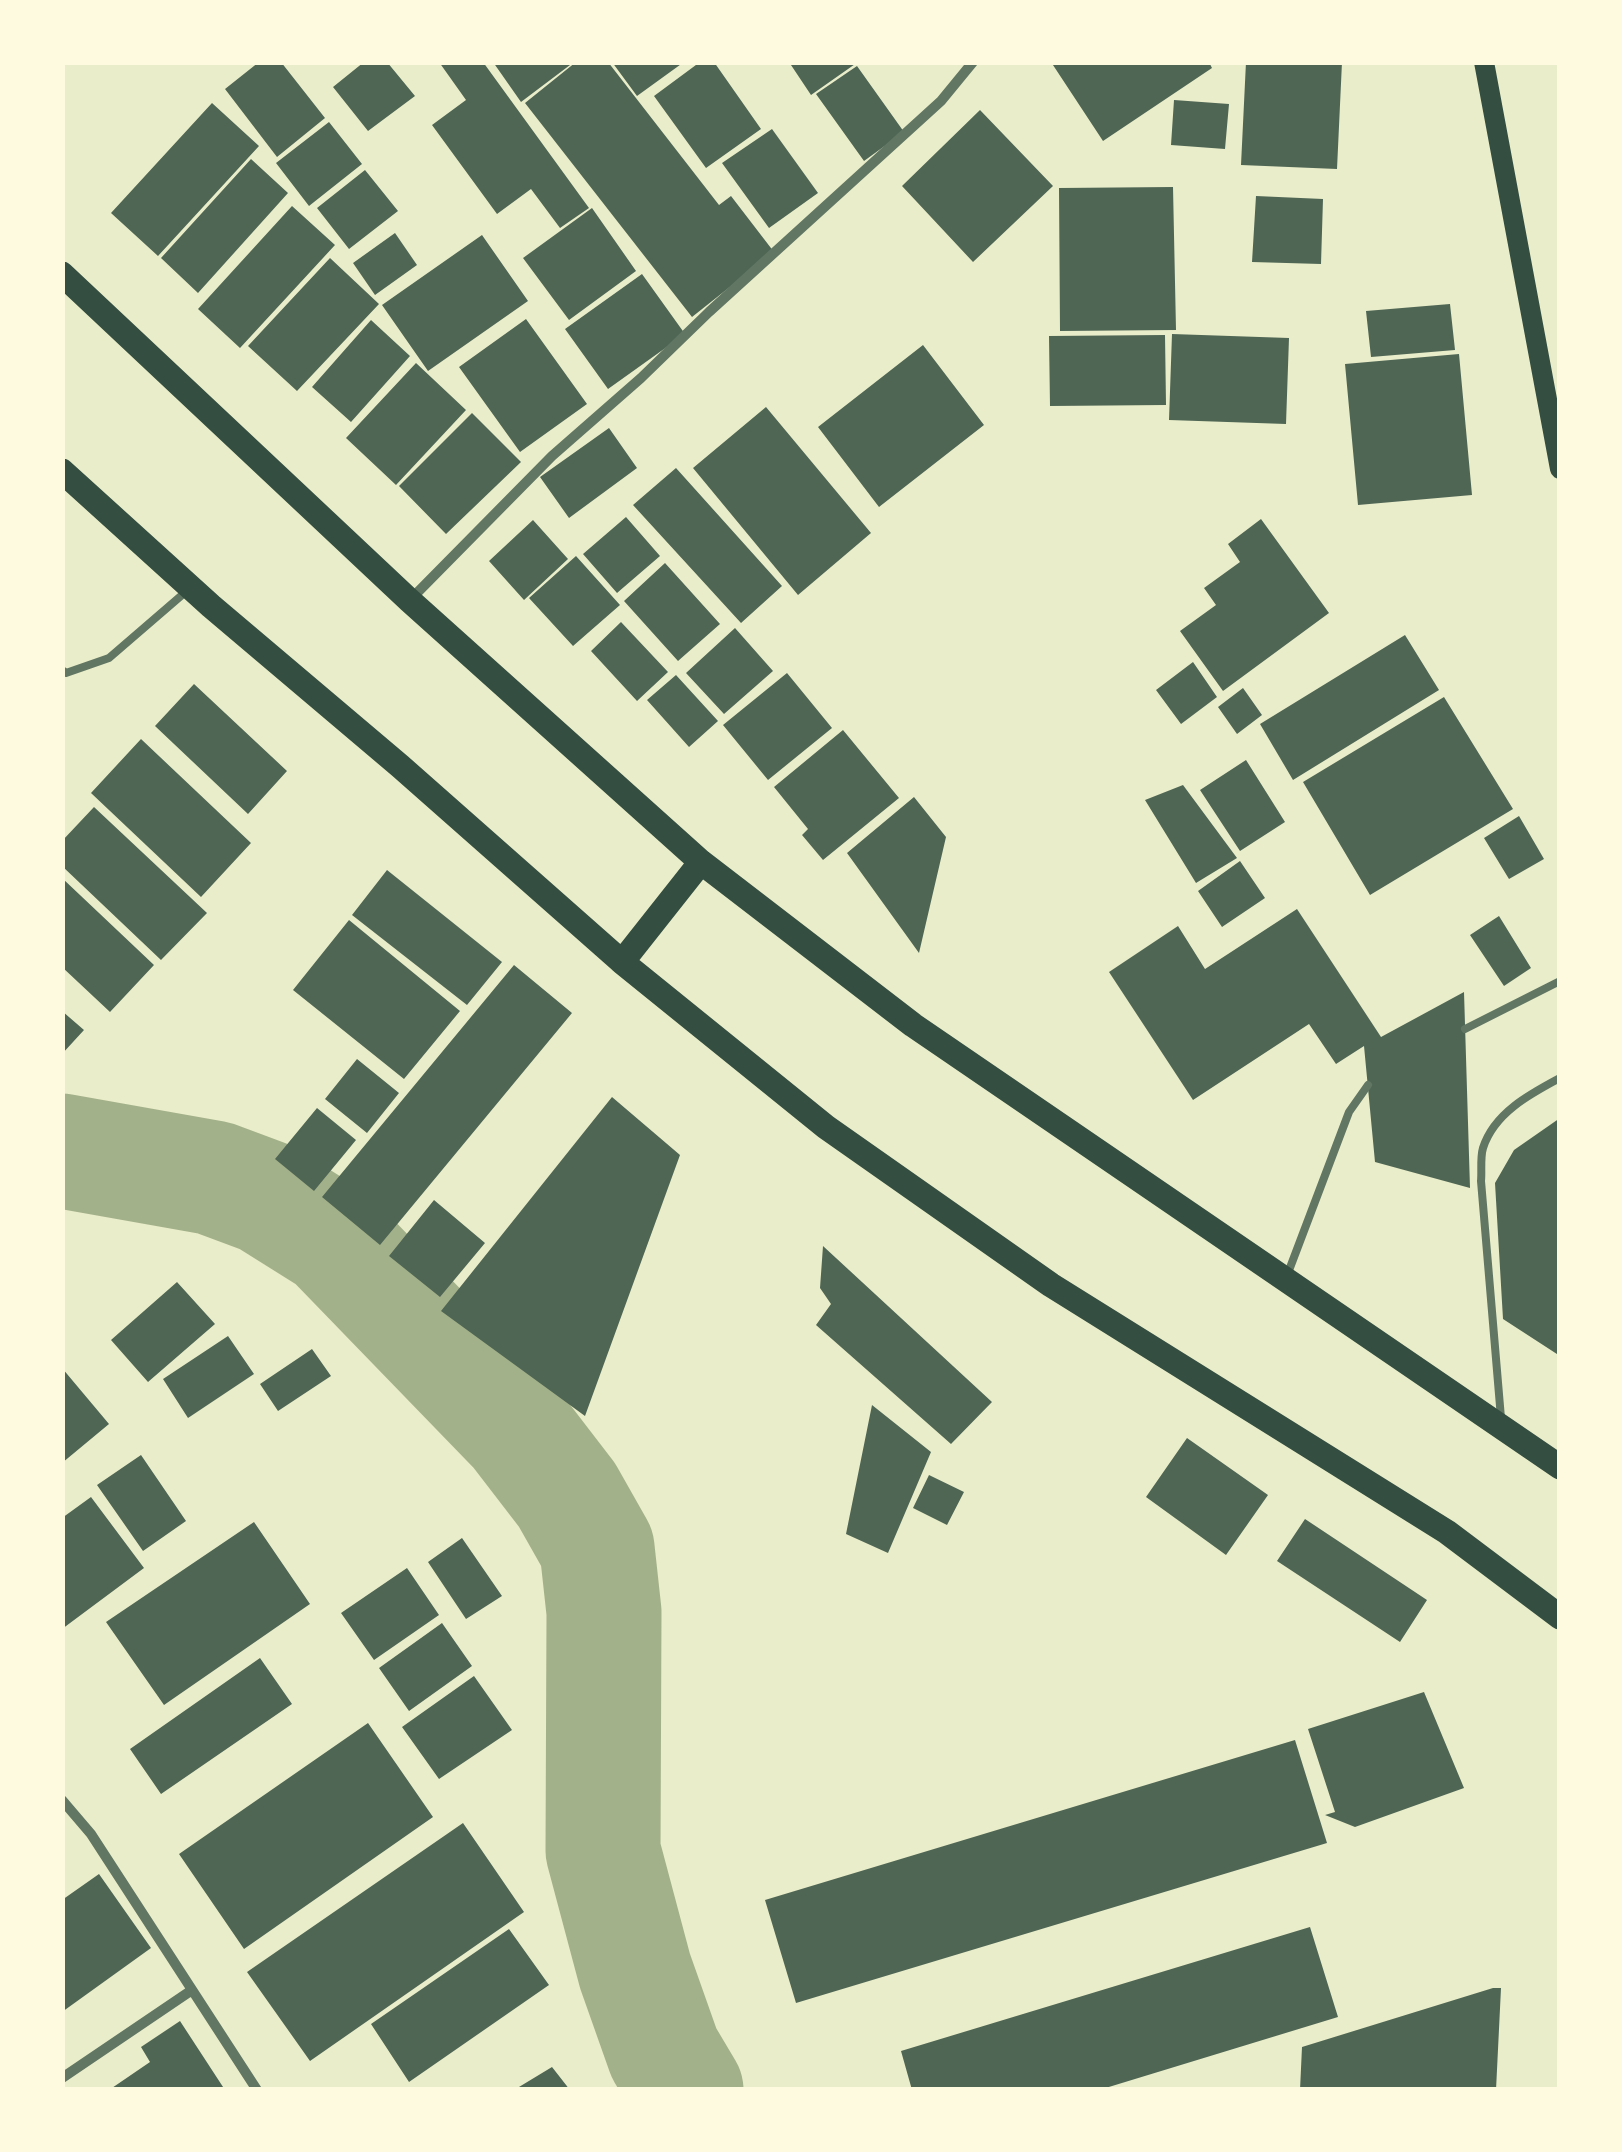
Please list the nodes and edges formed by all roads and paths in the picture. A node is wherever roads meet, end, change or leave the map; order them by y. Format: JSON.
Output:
{"nodes":[{"id":1,"x":973,"y":62,"type":"edge"},
{"id":2,"x":1484,"y":62,"type":"edge"},
{"id":3,"x":62,"y":274,"type":"edge"},
{"id":4,"x":1560,"y":469,"type":"edge"},
{"id":5,"x":62,"y":472,"type":"edge"},
{"id":6,"x":191,"y":587,"type":"junction"},
{"id":7,"x":409,"y":600,"type":"junction"},
{"id":8,"x":62,"y":670,"type":"edge"},
{"id":9,"x":701,"y":862,"type":"junction"},
{"id":10,"x":622,"y":962,"type":"junction"},
{"id":11,"x":1560,"y":981,"type":"edge"},
{"id":12,"x":1465,"y":1029,"type":"dead end"},
{"id":13,"x":1560,"y":1078,"type":"edge"},
{"id":14,"x":1368,"y":1085,"type":"dead end"},
{"id":15,"x":1286,"y":1280,"type":"junction"},
{"id":16,"x":1502,"y":1428,"type":"junction"},
{"id":17,"x":1559,"y":1467,"type":"edge"},
{"id":18,"x":1560,"y":1617,"type":"edge"},
{"id":19,"x":62,"y":1800,"type":"edge"},
{"id":20,"x":192,"y":1990,"type":"junction"},
{"id":21,"x":62,"y":2078,"type":"edge"},
{"id":22,"x":257,"y":2090,"type":"edge"}],
"edges":[{"from":1,"to":7,"type":"street"},
{"from":2,"to":4,"type":"main road"},
{"from":3,"to":7,"type":"main road"},
{"from":5,"to":6,"type":"main road"},
{"from":6,"to":8,"type":"lane"},
{"from":6,"to":10,"type":"main road"},
{"from":7,"to":9,"type":"main road"},
{"from":9,"to":10,"type":"main road"},
{"from":9,"to":15,"type":"main road"},
{"from":10,"to":18,"type":"main road"},
{"from":11,"to":12,"type":"lane"},
{"from":13,"to":16,"type":"lane"},
{"from":14,"to":15,"type":"lane"},
{"from":15,"to":16,"type":"main road"},
{"from":16,"to":17,"type":"main road"},
{"from":19,"to":20,"type":"street"},
{"from":20,"to":21,"type":"street"},
{"from":20,"to":22,"type":"street"}]}
